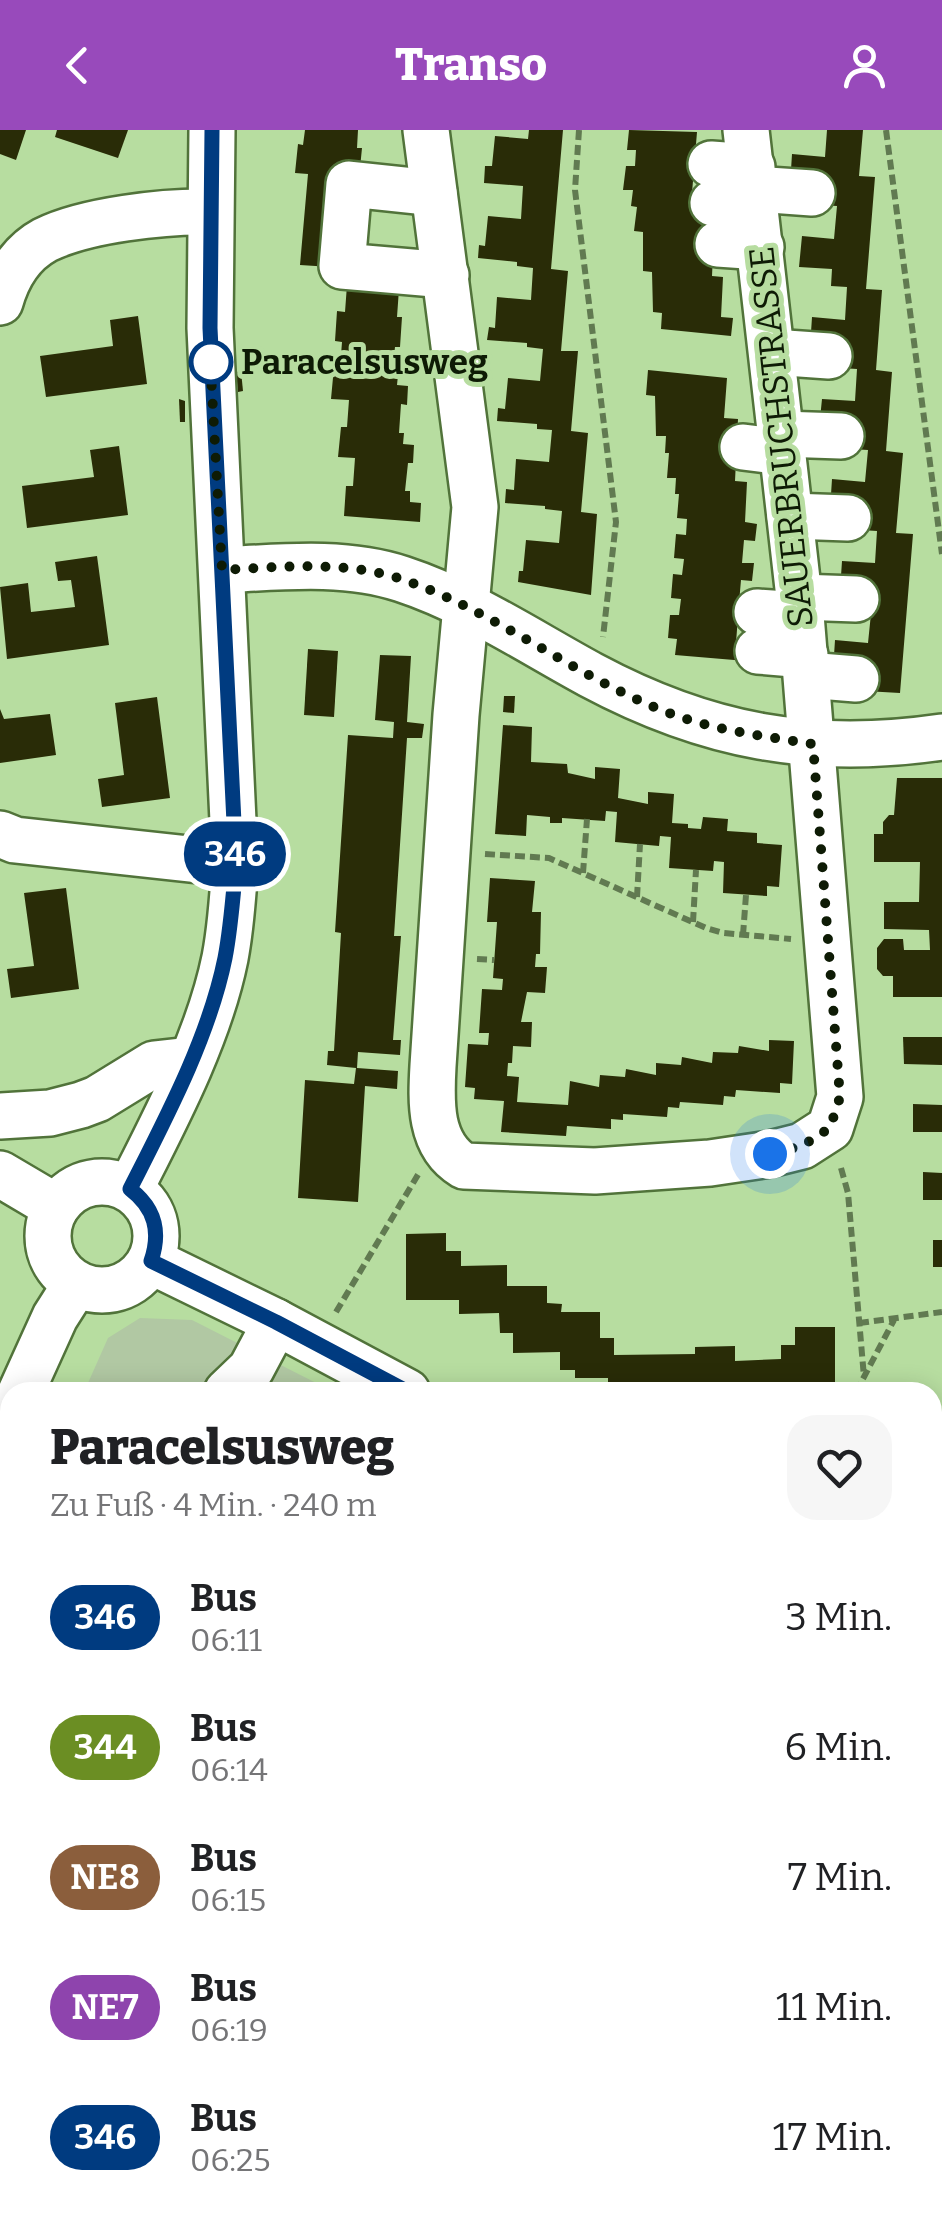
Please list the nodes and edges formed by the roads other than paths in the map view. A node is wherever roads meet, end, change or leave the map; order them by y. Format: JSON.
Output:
{"nodes":[{"id":1,"x":212,"y":130,"type":"edge"},
{"id":2,"x":426,"y":130,"type":"edge"},
{"id":3,"x":434,"y":193,"type":"junction"},
{"id":4,"x":812,"y":193,"type":"dead end"},
{"id":5,"x":741,"y":211,"type":"edge"},
{"id":6,"x":210,"y":212,"type":"junction"},
{"id":7,"x":446,"y":275,"type":"junction"},
{"id":8,"x":0,"y":302,"type":"edge"},
{"id":9,"x":761,"y":335,"type":"junction"},
{"id":10,"x":829,"y":356,"type":"dead end"},
{"id":11,"x":841,"y":436,"type":"dead end"},
{"id":12,"x":848,"y":518,"type":"dead end"},
{"id":13,"x":777,"y":536,"type":"junction"},
{"id":14,"x":222,"y":570,"type":"junction"},
{"id":15,"x":856,"y":600,"type":"dead end"},
{"id":16,"x":464,"y":606,"type":"junction"},
{"id":17,"x":856,"y":679,"type":"dead end"},
{"id":18,"x":942,"y":738,"type":"edge"},
{"id":19,"x":813,"y":744,"type":"junction"},
{"id":20,"x":0,"y":834,"type":"edge"},
{"id":21,"x":236,"y":864,"type":"junction"},
{"id":22,"x":190,"y":1060,"type":"junction"},
{"id":23,"x":0,"y":1116,"type":"edge"},
{"id":24,"x":0,"y":1174,"type":"edge"},
{"id":25,"x":130,"y":1189,"type":"junction"},
{"id":26,"x":56,"y":1207,"type":"junction"},
{"id":27,"x":151,"y":1261,"type":"junction"},
{"id":28,"x":76,"y":1284,"type":"junction"},
{"id":29,"x":276,"y":1322,"type":"junction"},
{"id":30,"x":26,"y":1382,"type":"edge"},
{"id":31,"x":237,"y":1382,"type":"edge"},
{"id":32,"x":388,"y":1382,"type":"edge"}],
"edges":[{"from":1,"to":6,"type":"street"},
{"from":2,"to":3,"type":"street"},
{"from":3,"to":7,"type":"street"},
{"from":3,"to":7,"type":"street"},
{"from":4,"to":5,"type":"street"},
{"from":5,"to":9,"type":"street","name":"SAUERBRUCHSTRASSE"},
{"from":6,"to":8,"type":"street"},
{"from":6,"to":14,"type":"street"},
{"from":7,"to":16,"type":"street"},
{"from":9,"to":10,"type":"street"},
{"from":9,"to":13,"type":"street","name":"SAUERBRUCHSTRASSE"},
{"from":11,"to":13,"type":"street"},
{"from":12,"to":13,"type":"street"},
{"from":13,"to":15,"type":"street"},
{"from":13,"to":17,"type":"street"},
{"from":13,"to":19,"type":"street","name":"SAUERBRUCHSTRASSE"},
{"from":14,"to":16,"type":"street"},
{"from":14,"to":21,"type":"street"},
{"from":16,"to":19,"type":"street"},
{"from":16,"to":19,"type":"street","name":"SAUERBRUCHSTRASSE"},
{"from":18,"to":19,"type":"street"},
{"from":20,"to":21,"type":"street"},
{"from":21,"to":22,"type":"street"},
{"from":22,"to":23,"type":"street"},
{"from":22,"to":25,"type":"street"},
{"from":24,"to":26,"type":"street"},
{"from":25,"to":26,"type":"street"},
{"from":25,"to":27,"type":"street"},
{"from":26,"to":28,"type":"street"},
{"from":27,"to":28,"type":"street"},
{"from":27,"to":29,"type":"street"},
{"from":28,"to":30,"type":"street"},
{"from":29,"to":31,"type":"street"},
{"from":29,"to":32,"type":"street"}]}
